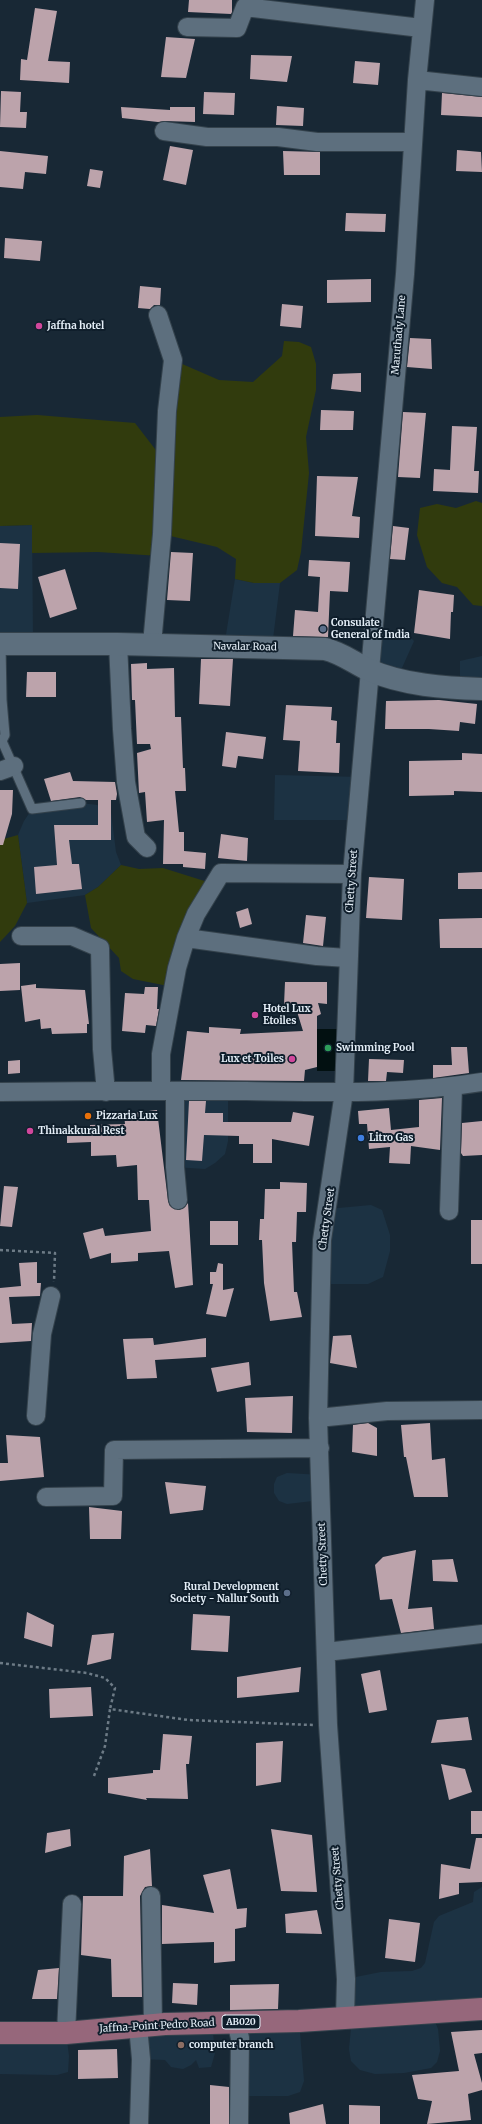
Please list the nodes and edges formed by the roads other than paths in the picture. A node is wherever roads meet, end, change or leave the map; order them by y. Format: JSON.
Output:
{"nodes":[{"id":1,"x":425,"y":0,"type":"edge"},
{"id":2,"x":187,"y":27,"type":"dead end"},
{"id":3,"x":421,"y":28,"type":"junction"},
{"id":4,"x":417,"y":80,"type":"junction"},
{"id":5,"x":482,"y":87,"type":"edge"},
{"id":6,"x":164,"y":131,"type":"dead end"},
{"id":7,"x":413,"y":142,"type":"junction"},
{"id":8,"x":158,"y":315,"type":"dead end"},
{"id":9,"x":1,"y":644,"type":"edge"},
{"id":10,"x":118,"y":644,"type":"junction"},
{"id":11,"x":152,"y":644,"type":"junction"},
{"id":12,"x":370,"y":670,"type":"junction"},
{"id":13,"x":482,"y":689,"type":"edge"},
{"id":14,"x":7,"y":768,"type":"edge"},
{"id":15,"x":81,"y":803,"type":"dead end"},
{"id":16,"x":147,"y":848,"type":"dead end"},
{"id":17,"x":352,"y":874,"type":"junction"},
{"id":18,"x":21,"y":936,"type":"dead end"},
{"id":19,"x":186,"y":938,"type":"junction"},
{"id":20,"x":348,"y":958,"type":"junction"},
{"id":21,"x":482,"y":1082,"type":"edge"},
{"id":22,"x":453,"y":1087,"type":"junction"},
{"id":23,"x":168,"y":1091,"type":"junction"},
{"id":24,"x":0,"y":1092,"type":"edge"},
{"id":25,"x":106,"y":1092,"type":"junction"},
{"id":26,"x":344,"y":1092,"type":"junction"},
{"id":27,"x":178,"y":1200,"type":"dead end"},
{"id":28,"x":449,"y":1211,"type":"dead end"},
{"id":29,"x":51,"y":1296,"type":"road end"},
{"id":30,"x":482,"y":1410,"type":"edge"},
{"id":31,"x":36,"y":1416,"type":"dead end"},
{"id":32,"x":318,"y":1418,"type":"junction"},
{"id":33,"x":320,"y":1448,"type":"junction"},
{"id":34,"x":46,"y":1497,"type":"dead end"},
{"id":35,"x":482,"y":1634,"type":"edge"},
{"id":36,"x":326,"y":1652,"type":"junction"},
{"id":37,"x":151,"y":1896,"type":"dead end"},
{"id":38,"x":72,"y":1904,"type":"dead end"},
{"id":39,"x":482,"y":2009,"type":"edge"},
{"id":40,"x":345,"y":2018,"type":"junction"},
{"id":41,"x":236,"y":2022,"type":"junction"},
{"id":42,"x":146,"y":2025,"type":"junction"},
{"id":43,"x":0,"y":2033,"type":"edge"},
{"id":44,"x":66,"y":2033,"type":"junction"},
{"id":45,"x":139,"y":2124,"type":"edge"},
{"id":46,"x":239,"y":2124,"type":"edge"}],
"edges":[{"from":1,"to":3,"type":"street","name":"Maruthady Lane"},
{"from":2,"to":3,"type":"street"},
{"from":3,"to":4,"type":"street","name":"Maruthady Lane"},
{"from":4,"to":5,"type":"street"},
{"from":4,"to":7,"type":"street","name":"Maruthady Lane"},
{"from":6,"to":7,"type":"street"},
{"from":7,"to":12,"type":"street","name":"Maruthady Lane"},
{"from":8,"to":11,"type":"street"},
{"from":9,"to":10,"type":"street","name":"Navalar Road"},
{"from":9,"to":14,"type":"lane"},
{"from":10,"to":11,"type":"street","name":"Navalar Road"},
{"from":10,"to":16,"type":"street"},
{"from":11,"to":12,"type":"street","name":"Navalar Road"},
{"from":12,"to":13,"type":"street","name":"Navalar Road"},
{"from":12,"to":17,"type":"street","name":"Chetty Street"},
{"from":14,"to":15,"type":"lane"},
{"from":17,"to":19,"type":"street"},
{"from":17,"to":20,"type":"street","name":"Chetty Street"},
{"from":18,"to":25,"type":"street"},
{"from":19,"to":20,"type":"street"},
{"from":19,"to":23,"type":"street"},
{"from":20,"to":26,"type":"street","name":"Chetty Street"},
{"from":21,"to":22,"type":"street"},
{"from":22,"to":26,"type":"street"},
{"from":22,"to":28,"type":"street"},
{"from":23,"to":25,"type":"street"},
{"from":23,"to":26,"type":"street"},
{"from":23,"to":27,"type":"street"},
{"from":24,"to":25,"type":"street"},
{"from":26,"to":32,"type":"street","name":"Chetty Street"},
{"from":29,"to":31,"type":"street"},
{"from":30,"to":32,"type":"street"},
{"from":32,"to":33,"type":"street","name":"Chetty Street"},
{"from":33,"to":34,"type":"street"},
{"from":33,"to":36,"type":"street","name":"Chetty Street"},
{"from":35,"to":36,"type":"street"},
{"from":36,"to":40,"type":"street","name":"Chetty Street"},
{"from":37,"to":42,"type":"street"},
{"from":38,"to":44,"type":"street"},
{"from":39,"to":40,"type":"main road","name":"Jaffna-Point Pedro Road","number":"AB020"},
{"from":40,"to":41,"type":"main road","name":"Jaffna-Point Pedro Road","number":"AB020"},
{"from":41,"to":42,"type":"main road","name":"Jaffna-Point Pedro Road","number":"AB020"},
{"from":41,"to":46,"type":"street"},
{"from":42,"to":44,"type":"main road","name":"Jaffna-Point Pedro Road","number":"AB020"},
{"from":42,"to":45,"type":"street"},
{"from":43,"to":44,"type":"main road","name":"Jaffna-Point Pedro Road","number":"AB020"}]}
